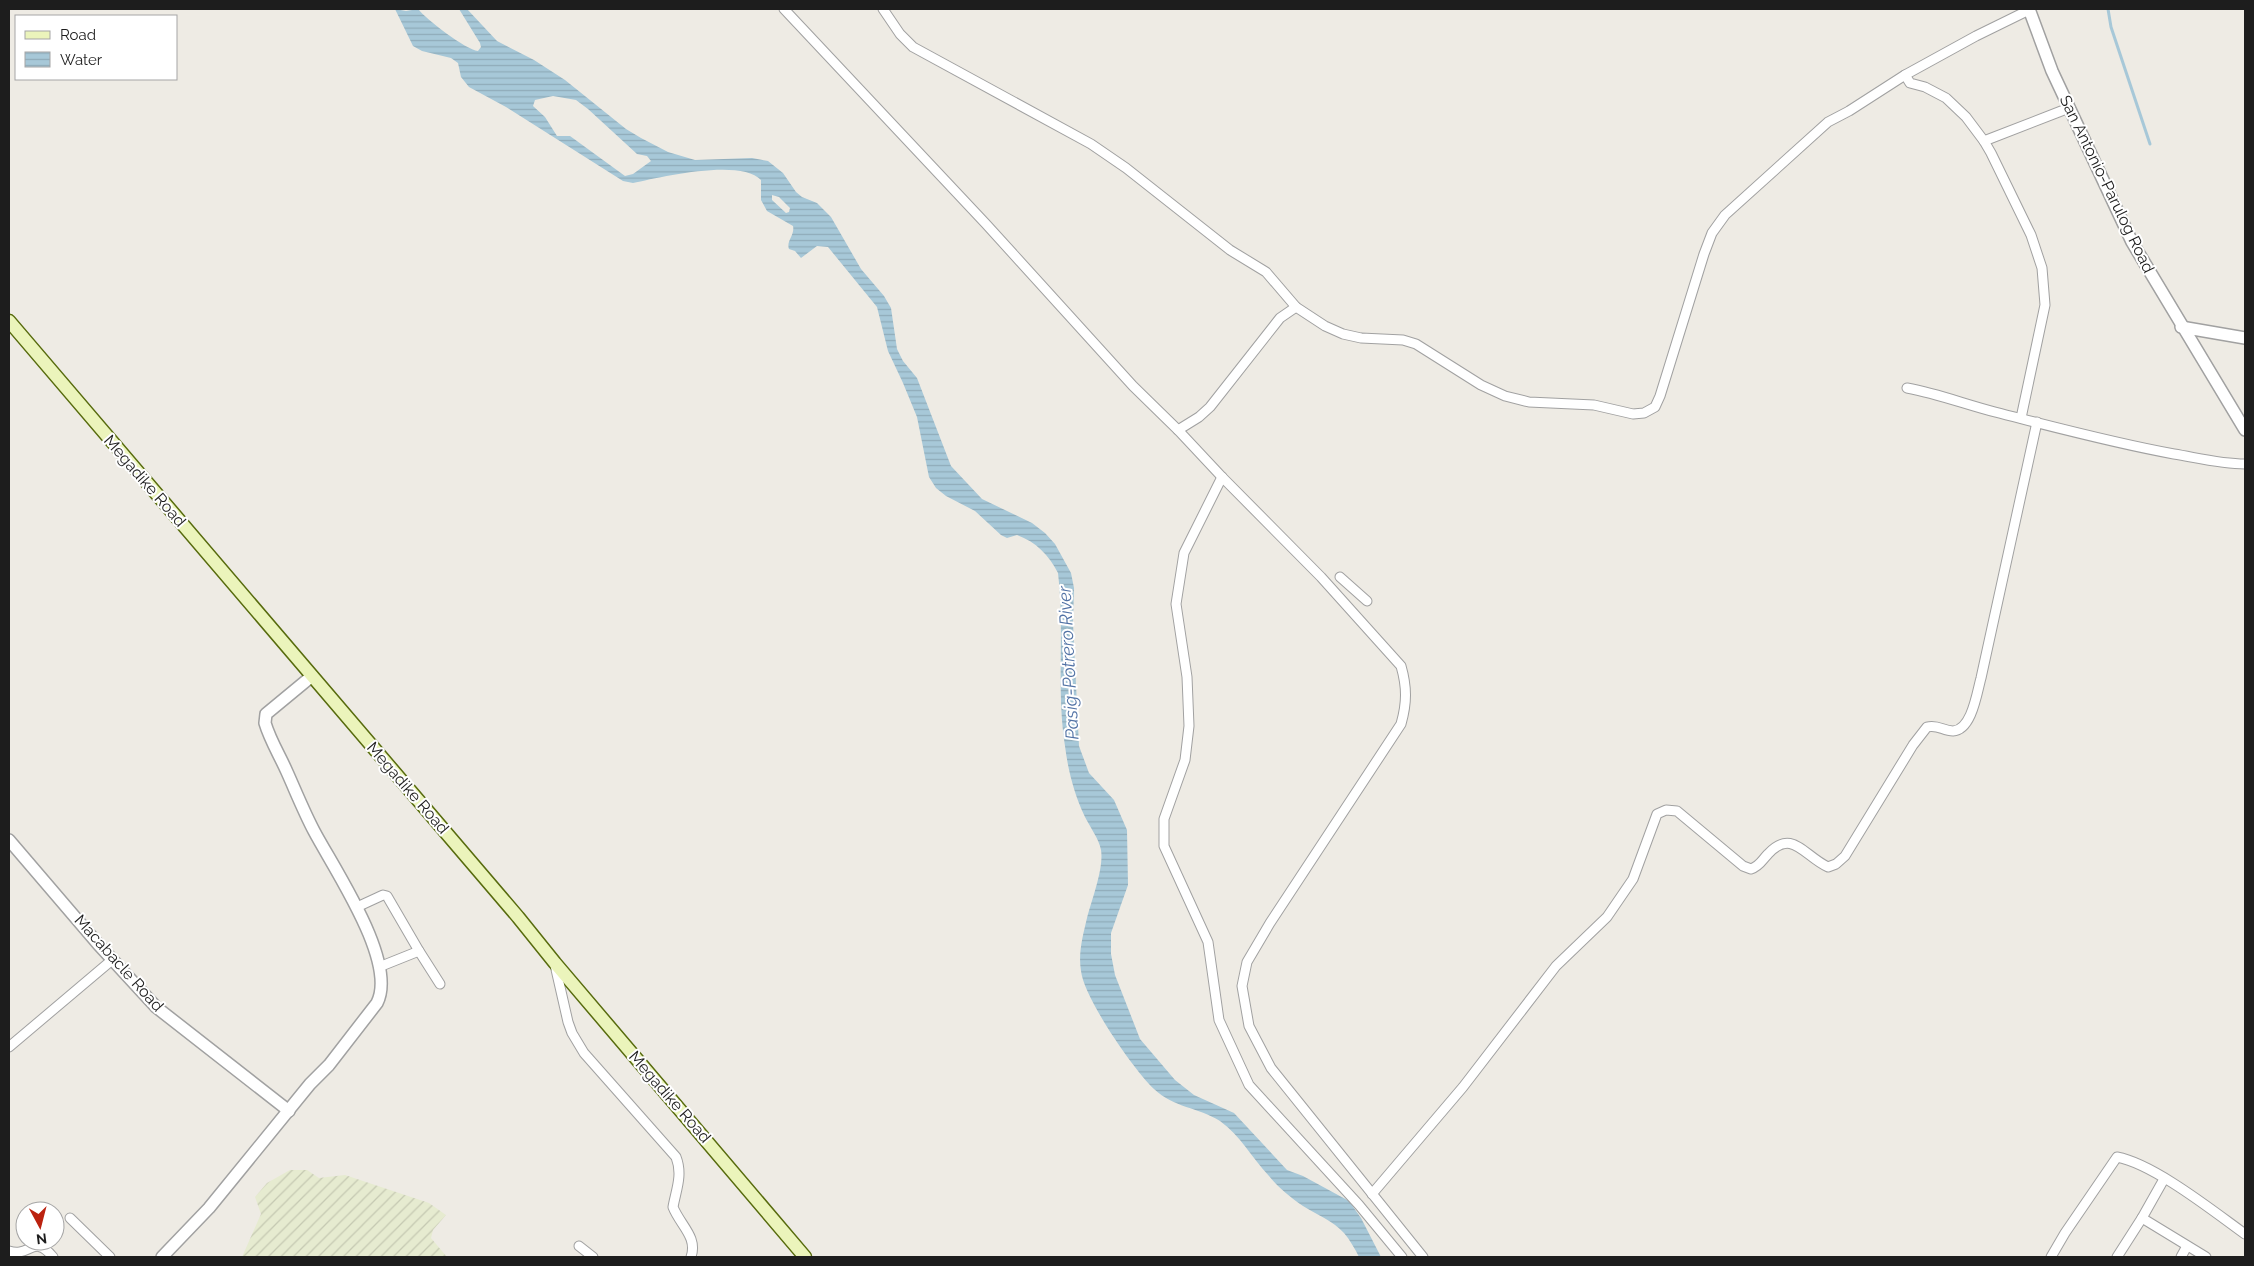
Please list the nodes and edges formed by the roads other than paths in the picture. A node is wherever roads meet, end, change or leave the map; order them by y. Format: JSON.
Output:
{"nodes":[{"id":1,"x":784,"y":9,"type":"edge"},
{"id":2,"x":883,"y":9,"type":"edge"},
{"id":3,"x":2029,"y":9,"type":"edge"},
{"id":4,"x":1905,"y":75,"type":"junction"},
{"id":5,"x":2069,"y":108,"type":"junction"},
{"id":6,"x":1984,"y":141,"type":"junction"},
{"id":7,"x":1296,"y":307,"type":"junction"},
{"id":8,"x":9,"y":321,"type":"edge"},
{"id":9,"x":2181,"y":327,"type":"junction"},
{"id":10,"x":2245,"y":338,"type":"edge"},
{"id":11,"x":1907,"y":388,"type":"dead end"},
{"id":12,"x":2021,"y":418,"type":"junction"},
{"id":13,"x":2037,"y":422,"type":"junction"},
{"id":14,"x":1178,"y":430,"type":"junction"},
{"id":15,"x":2245,"y":430,"type":"edge"},
{"id":16,"x":2245,"y":464,"type":"edge"},
{"id":17,"x":1222,"y":477,"type":"junction"},
{"id":18,"x":1340,"y":577,"type":"dead end"},
{"id":19,"x":1367,"y":601,"type":"dead end"},
{"id":20,"x":312,"y":676,"type":"junction"},
{"id":21,"x":9,"y":840,"type":"edge"},
{"id":22,"x":357,"y":907,"type":"junction"},
{"id":23,"x":419,"y":951,"type":"junction"},
{"id":24,"x":112,"y":960,"type":"junction"},
{"id":25,"x":555,"y":963,"type":"junction"},
{"id":26,"x":379,"y":967,"type":"junction"},
{"id":27,"x":440,"y":984,"type":"dead end"},
{"id":28,"x":9,"y":1047,"type":"edge"},
{"id":29,"x":289,"y":1111,"type":"junction"},
{"id":30,"x":2164,"y":1179,"type":"junction"},
{"id":31,"x":1372,"y":1194,"type":"junction"},
{"id":32,"x":70,"y":1218,"type":"dead end"},
{"id":33,"x":2142,"y":1218,"type":"junction"},
{"id":34,"x":2245,"y":1234,"type":"edge"},
{"id":35,"x":580,"y":1246,"type":"dead end"},
{"id":36,"x":2187,"y":1246,"type":"junction"},
{"id":37,"x":9,"y":1251,"type":"edge"},
{"id":38,"x":53,"y":1257,"type":"edge"},
{"id":39,"x":110,"y":1257,"type":"edge"},
{"id":40,"x":162,"y":1257,"type":"edge"},
{"id":41,"x":594,"y":1257,"type":"edge"},
{"id":42,"x":691,"y":1257,"type":"edge"},
{"id":43,"x":805,"y":1257,"type":"edge"},
{"id":44,"x":1402,"y":1257,"type":"edge"},
{"id":45,"x":1423,"y":1257,"type":"edge"},
{"id":46,"x":2051,"y":1257,"type":"edge"},
{"id":47,"x":2117,"y":1257,"type":"edge"},
{"id":48,"x":2181,"y":1257,"type":"edge"},
{"id":49,"x":2206,"y":1257,"type":"edge"}],
"edges":[{"from":1,"to":14,"type":"street"},
{"from":2,"to":7,"type":"street"},
{"from":3,"to":4,"type":"street"},
{"from":3,"to":5,"type":"street","name":"San Antonio-Parulog Road"},
{"from":4,"to":6,"type":"street"},
{"from":4,"to":7,"type":"street"},
{"from":5,"to":6,"type":"street"},
{"from":5,"to":9,"type":"street","name":"San Antonio-Parulog Road"},
{"from":6,"to":12,"type":"street"},
{"from":7,"to":14,"type":"street"},
{"from":8,"to":20,"type":"main road","name":"Megadike Road"},
{"from":9,"to":10,"type":"street"},
{"from":9,"to":15,"type":"street","name":"San Antonio-Parulog Road"},
{"from":11,"to":12,"type":"street"},
{"from":12,"to":13,"type":"street"},
{"from":13,"to":16,"type":"street"},
{"from":13,"to":31,"type":"street"},
{"from":14,"to":17,"type":"street"},
{"from":17,"to":31,"type":"street"},
{"from":17,"to":44,"type":"street"},
{"from":18,"to":19,"type":"street"},
{"from":20,"to":22,"type":"street"},
{"from":20,"to":25,"type":"main road","name":"Megadike Road"},
{"from":21,"to":24,"type":"street","name":"Macabacle Road"},
{"from":22,"to":23,"type":"street"},
{"from":22,"to":26,"type":"street"},
{"from":23,"to":26,"type":"street"},
{"from":23,"to":27,"type":"street"},
{"from":24,"to":28,"type":"street"},
{"from":24,"to":29,"type":"street","name":"Macabacle Road"},
{"from":25,"to":42,"type":"street"},
{"from":25,"to":43,"type":"main road","name":"Megadike Road"},
{"from":26,"to":29,"type":"street"},
{"from":29,"to":40,"type":"street"},
{"from":30,"to":33,"type":"street"},
{"from":30,"to":34,"type":"street"},
{"from":30,"to":46,"type":"street"},
{"from":31,"to":45,"type":"street"},
{"from":32,"to":39,"type":"street"},
{"from":33,"to":36,"type":"street"},
{"from":33,"to":47,"type":"street"},
{"from":35,"to":41,"type":"street"},
{"from":36,"to":48,"type":"street"},
{"from":36,"to":49,"type":"street"},
{"from":37,"to":38,"type":"street"}]}
